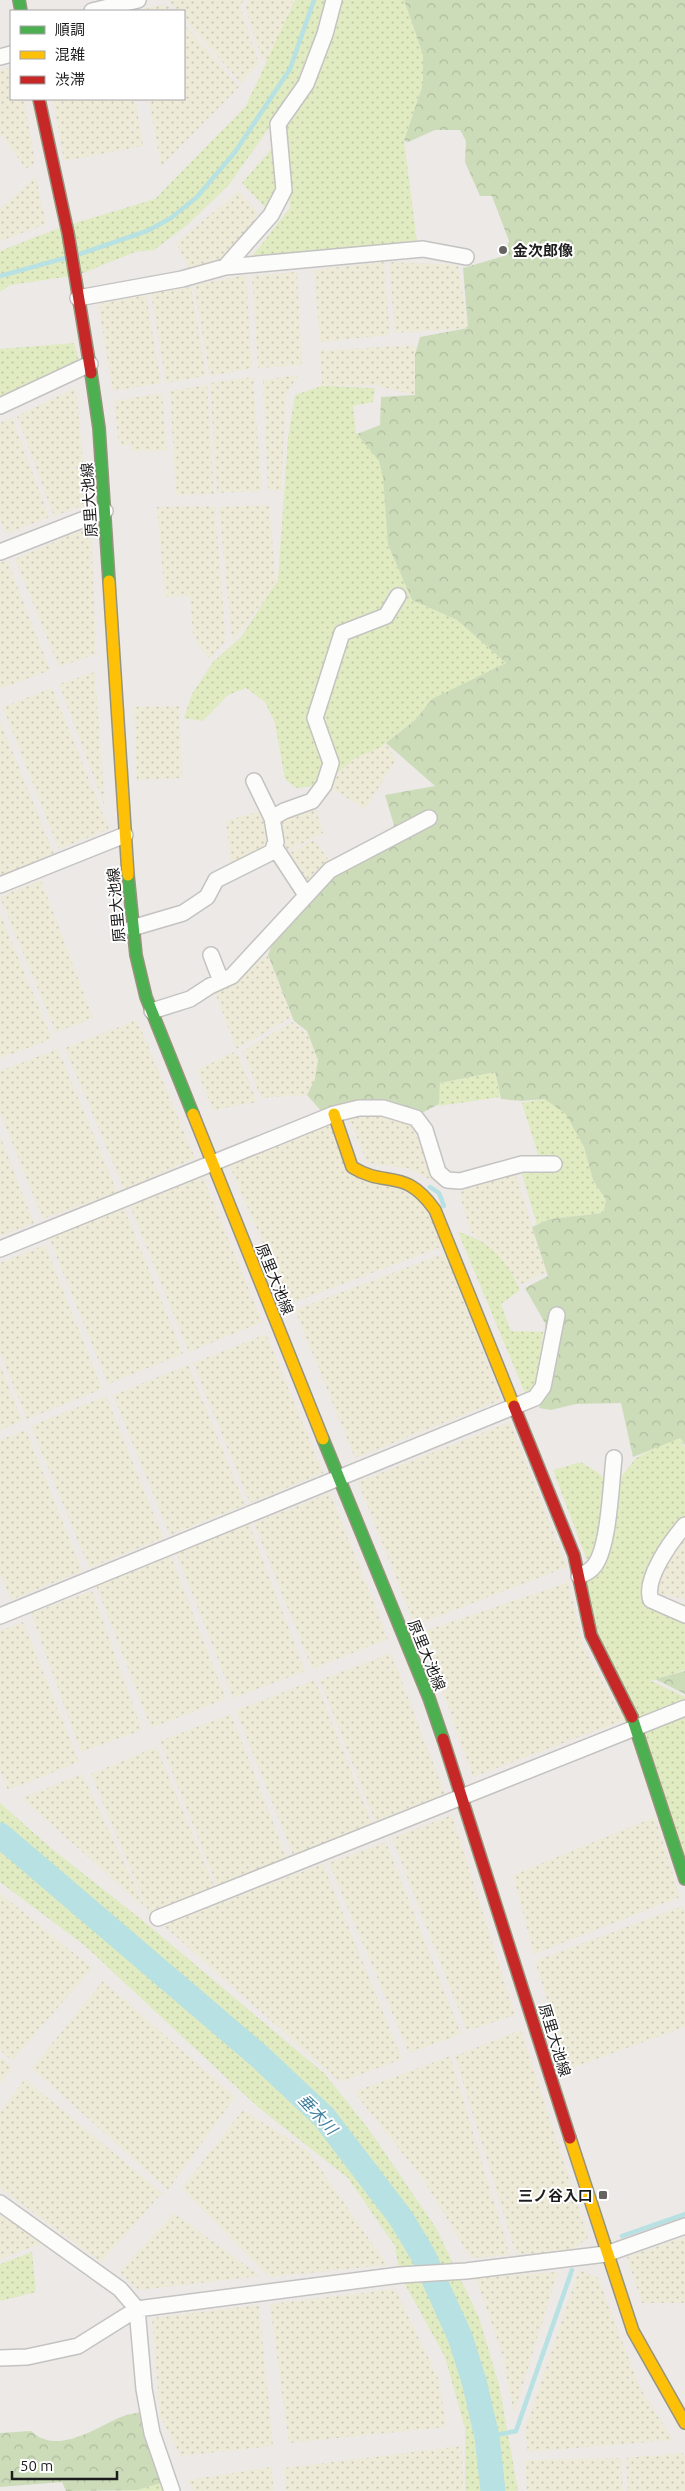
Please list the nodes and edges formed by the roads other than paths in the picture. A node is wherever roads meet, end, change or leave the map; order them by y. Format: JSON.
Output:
{"nodes":[{"id":1,"x":138,"y":0,"type":"edge"},
{"id":2,"x":334,"y":0,"type":"edge"},
{"id":3,"x":96,"y":10,"type":"edge"},
{"id":4,"x":39,"y":100,"type":"edge"},
{"id":5,"x":466,"y":257,"type":"dead end"},
{"id":6,"x":225,"y":267,"type":"junction"},
{"id":7,"x":78,"y":298,"type":"junction"},
{"id":8,"x":90,"y":364,"type":"junction"},
{"id":9,"x":0,"y":406,"type":"edge"},
{"id":10,"x":105,"y":511,"type":"junction"},
{"id":11,"x":0,"y":552,"type":"edge"},
{"id":12,"x":398,"y":596,"type":"dead end"},
{"id":13,"x":254,"y":782,"type":"dead end"},
{"id":14,"x":272,"y":818,"type":"junction"},
{"id":15,"x":429,"y":818,"type":"dead end"},
{"id":16,"x":126,"y":835,"type":"junction"},
{"id":17,"x":274,"y":846,"type":"junction"},
{"id":18,"x":0,"y":885,"type":"edge"},
{"id":19,"x":306,"y":896,"type":"junction"},
{"id":20,"x":132,"y":928,"type":"junction"},
{"id":21,"x":211,"y":955,"type":"dead end"},
{"id":22,"x":221,"y":981,"type":"junction"},
{"id":23,"x":152,"y":1011,"type":"junction"},
{"id":24,"x":334,"y":1114,"type":"junction"},
{"id":25,"x":212,"y":1162,"type":"junction"},
{"id":26,"x":554,"y":1164,"type":"dead end"},
{"id":27,"x":0,"y":1249,"type":"edge"},
{"id":28,"x":557,"y":1315,"type":"dead end"},
{"id":29,"x":515,"y":1408,"type":"junction"},
{"id":30,"x":614,"y":1458,"type":"dead end"},
{"id":31,"x":339,"y":1480,"type":"junction"},
{"id":32,"x":685,"y":1525,"type":"edge"},
{"id":33,"x":579,"y":1576,"type":"junction"},
{"id":34,"x":685,"y":1615,"type":"edge"},
{"id":35,"x":0,"y":1616,"type":"edge"},
{"id":36,"x":685,"y":1708,"type":"edge"},
{"id":37,"x":637,"y":1726,"type":"junction"},
{"id":38,"x":462,"y":1797,"type":"junction"},
{"id":39,"x":685,"y":1879,"type":"edge"},
{"id":40,"x":158,"y":1918,"type":"dead end"},
{"id":41,"x":0,"y":2203,"type":"edge"},
{"id":42,"x":685,"y":2226,"type":"edge"},
{"id":43,"x":606,"y":2254,"type":"junction"},
{"id":44,"x":137,"y":2309,"type":"junction"},
{"id":45,"x":0,"y":2358,"type":"edge"},
{"id":46,"x":685,"y":2423,"type":"edge"},
{"id":47,"x":172,"y":2491,"type":"edge"}],
"edges":[{"from":1,"to":3,"type":"street"},
{"from":2,"to":6,"type":"street"},
{"from":4,"to":7,"type":"main road","name":"原里大池線"},
{"from":5,"to":6,"type":"street"},
{"from":6,"to":7,"type":"street"},
{"from":7,"to":8,"type":"main road","name":"原里大池線"},
{"from":8,"to":9,"type":"street"},
{"from":8,"to":10,"type":"main road","name":"原里大池線"},
{"from":10,"to":11,"type":"street"},
{"from":10,"to":16,"type":"main road","name":"原里大池線"},
{"from":12,"to":14,"type":"street"},
{"from":13,"to":14,"type":"street"},
{"from":14,"to":17,"type":"street"},
{"from":15,"to":19,"type":"street"},
{"from":16,"to":18,"type":"street"},
{"from":16,"to":20,"type":"main road","name":"原里大池線"},
{"from":17,"to":19,"type":"street"},
{"from":17,"to":20,"type":"street"},
{"from":19,"to":22,"type":"street"},
{"from":20,"to":23,"type":"main road","name":"原里大池線"},
{"from":21,"to":22,"type":"street"},
{"from":22,"to":23,"type":"street"},
{"from":23,"to":25,"type":"main road","name":"原里大池線"},
{"from":24,"to":25,"type":"street"},
{"from":24,"to":26,"type":"street"},
{"from":24,"to":29,"type":"main road"},
{"from":25,"to":27,"type":"street"},
{"from":25,"to":31,"type":"main road","name":"原里大池線"},
{"from":28,"to":29,"type":"street"},
{"from":29,"to":31,"type":"street"},
{"from":29,"to":33,"type":"main road"},
{"from":30,"to":33,"type":"street"},
{"from":31,"to":35,"type":"street"},
{"from":31,"to":38,"type":"main road","name":"原里大池線"},
{"from":32,"to":34,"type":"street"},
{"from":33,"to":37,"type":"main road"},
{"from":36,"to":37,"type":"street"},
{"from":37,"to":38,"type":"street"},
{"from":37,"to":39,"type":"main road"},
{"from":38,"to":40,"type":"street"},
{"from":38,"to":43,"type":"main road","name":"原里大池線"},
{"from":41,"to":44,"type":"street"},
{"from":42,"to":43,"type":"street"},
{"from":43,"to":44,"type":"street"},
{"from":43,"to":46,"type":"main road","name":"原里大池線"},
{"from":44,"to":45,"type":"street"},
{"from":44,"to":47,"type":"street"}]}
